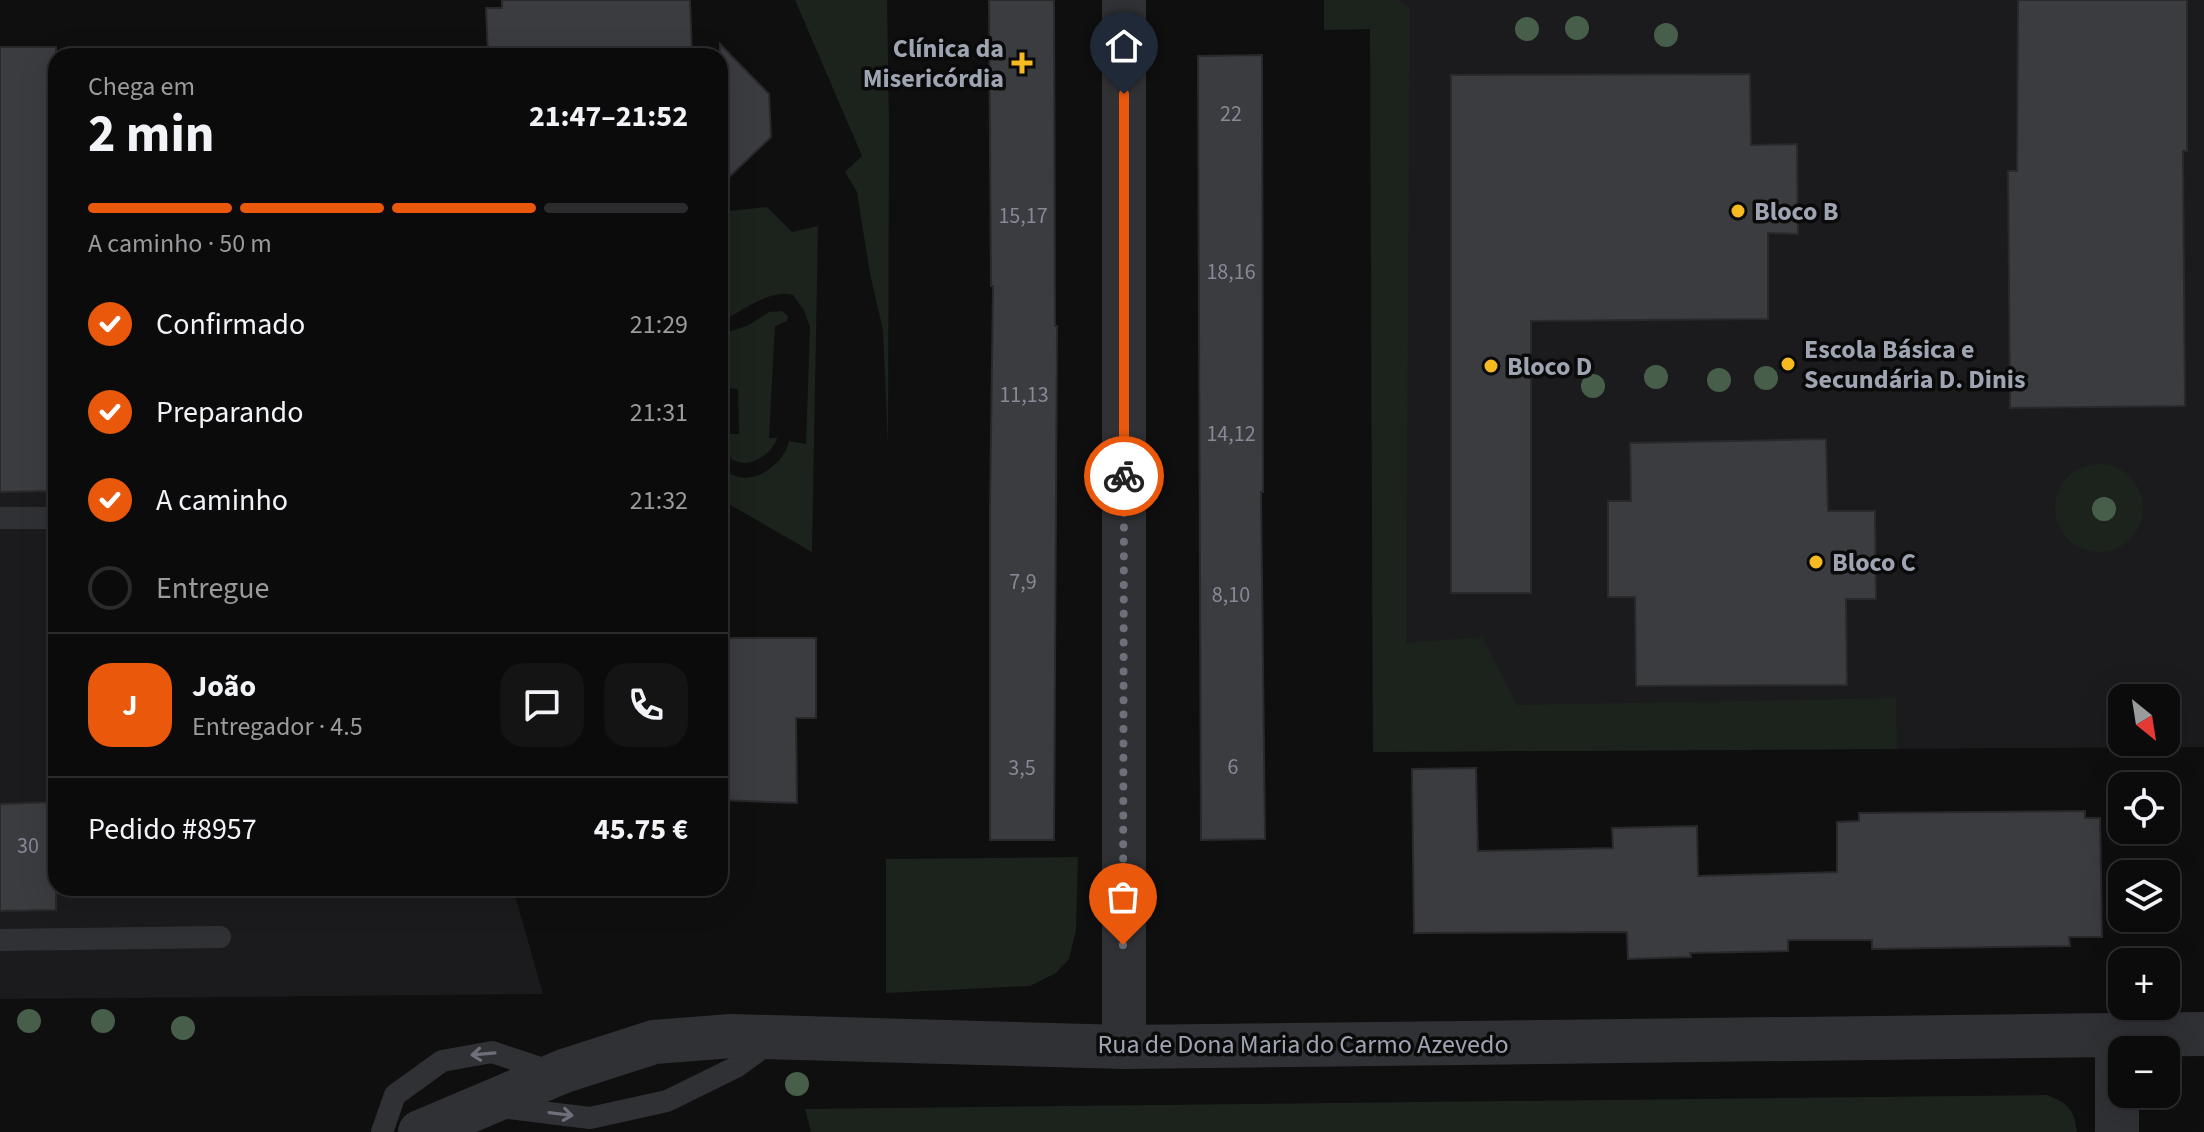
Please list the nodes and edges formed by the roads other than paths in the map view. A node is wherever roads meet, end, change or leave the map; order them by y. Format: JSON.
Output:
{"nodes":[{"id":1,"x":1124,"y":0,"type":"edge"},
{"id":2,"x":0,"y":518,"type":"edge"},
{"id":3,"x":48,"y":518,"type":"edge"},
{"id":4,"x":220,"y":937,"type":"dead end"},
{"id":5,"x":0,"y":940,"type":"edge"},
{"id":6,"x":2204,"y":1034,"type":"edge"},
{"id":7,"x":779,"y":1036,"type":"junction"},
{"id":8,"x":2108,"y":1036,"type":"edge"},
{"id":9,"x":2117,"y":1036,"type":"edge"},
{"id":10,"x":1124,"y":1047,"type":"junction"},
{"id":11,"x":557,"y":1073,"type":"junction"},
{"id":12,"x":484,"y":1105,"type":"junction"},
{"id":13,"x":2117,"y":1108,"type":"edge"},
{"id":14,"x":382,"y":1132,"type":"edge"},
{"id":15,"x":420,"y":1132,"type":"edge"},
{"id":16,"x":2117,"y":1132,"type":"edge"}],
"edges":[{"from":1,"to":10,"type":"street"},
{"from":2,"to":3,"type":"lane"},
{"from":4,"to":5,"type":"lane"},
{"from":6,"to":9,"type":"street","name":"Rua de Dona Maria do Carmo Azevedo"},
{"from":7,"to":10,"type":"street","name":"Rua de Dona Maria do Carmo Azevedo"},
{"from":7,"to":11,"type":"street","name":"Rua de Dona Maria do Carmo Azevedo"},
{"from":12,"to":7,"type":"lane","one_way":true},
{"from":8,"to":10,"type":"street","name":"Rua de Dona Maria do Carmo Azevedo"},
{"from":11,"to":12,"type":"street","name":"Rua de Dona Maria do Carmo Azevedo"},
{"from":11,"to":14,"type":"lane","one_way":true},
{"from":12,"to":15,"type":"street","name":"Rua de Dona Maria do Carmo Azevedo"},
{"from":13,"to":16,"type":"street"}]}
